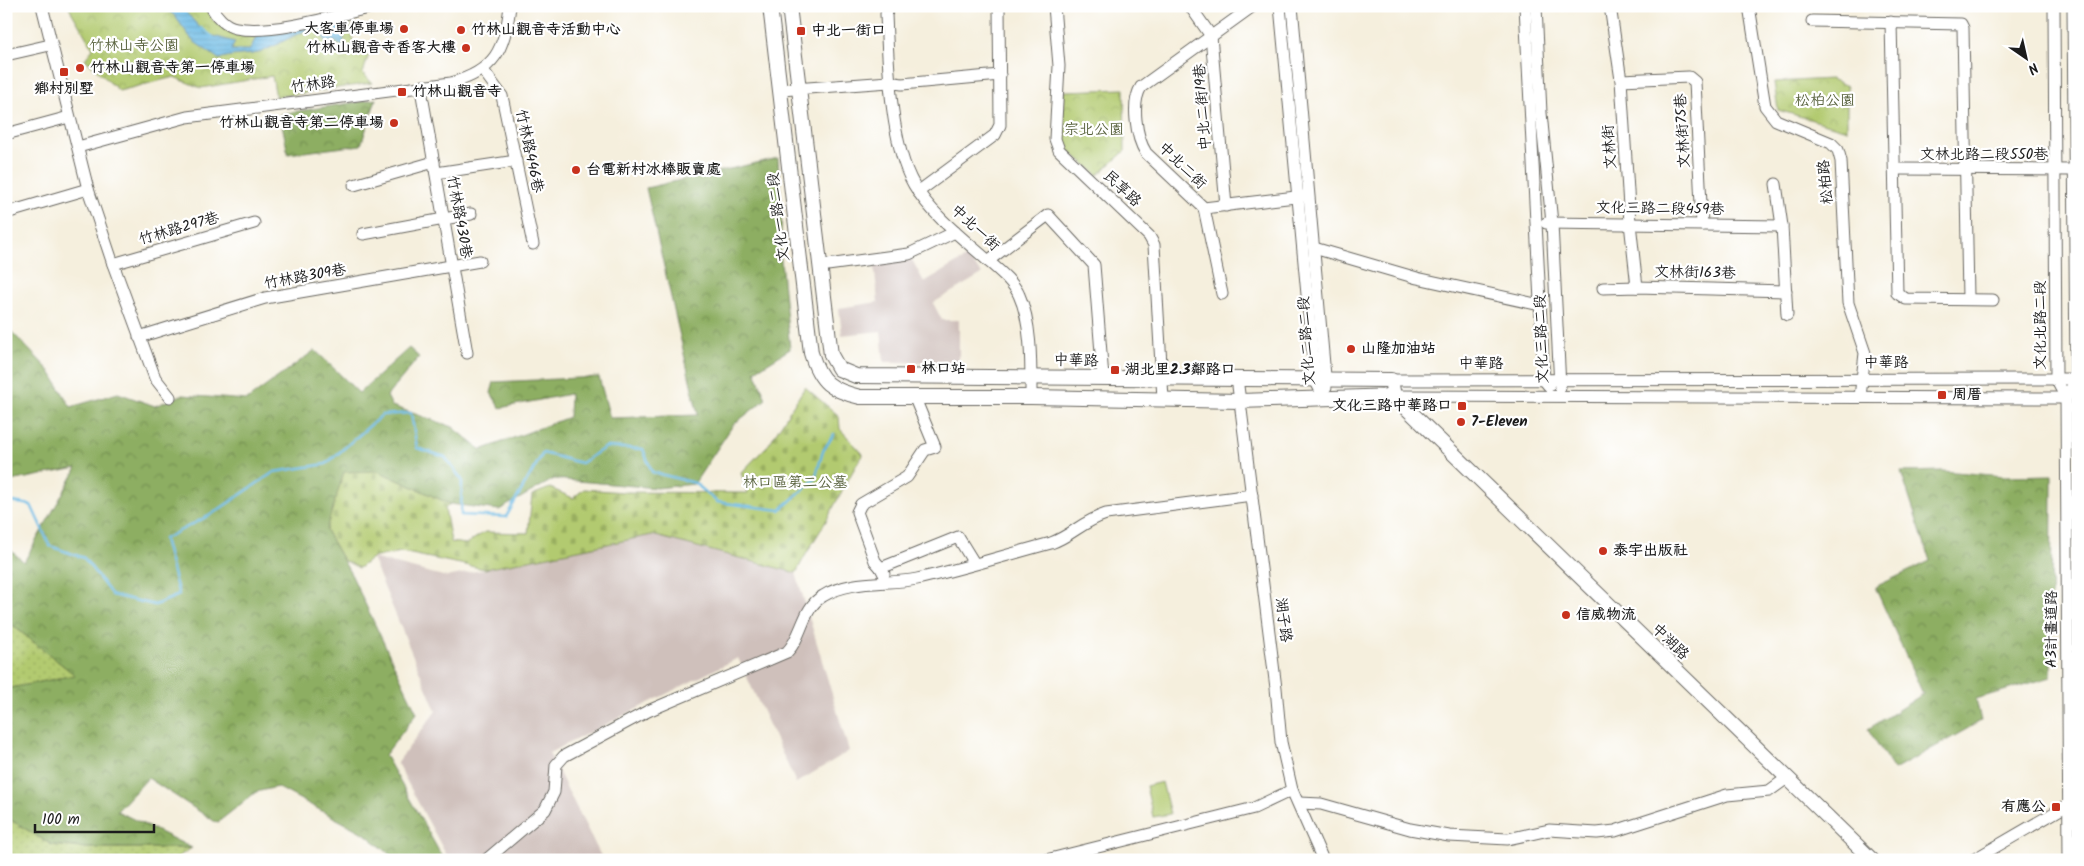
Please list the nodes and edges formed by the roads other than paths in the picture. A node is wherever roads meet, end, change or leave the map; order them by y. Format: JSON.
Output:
{"nodes":[{"id":1,"x":42,"y":6,"type":"edge"},
{"id":2,"x":211,"y":6,"type":"edge"},
{"id":3,"x":376,"y":6,"type":"edge"},
{"id":4,"x":510,"y":6,"type":"edge"},
{"id":5,"x":770,"y":6,"type":"edge"},
{"id":6,"x":788,"y":6,"type":"edge"},
{"id":7,"x":889,"y":6,"type":"edge"},
{"id":8,"x":999,"y":6,"type":"edge"},
{"id":9,"x":1054,"y":6,"type":"edge"},
{"id":10,"x":1190,"y":6,"type":"edge"},
{"id":11,"x":1253,"y":6,"type":"edge"},
{"id":12,"x":1280,"y":6,"type":"edge"},
{"id":13,"x":1292,"y":6,"type":"edge"},
{"id":14,"x":1525,"y":6,"type":"edge"},
{"id":15,"x":1536,"y":6,"type":"edge"},
{"id":16,"x":1610,"y":6,"type":"edge"},
{"id":17,"x":1749,"y":6,"type":"edge"},
{"id":18,"x":2054,"y":6,"type":"edge"},
{"id":19,"x":2073,"y":6,"type":"edge"},
{"id":20,"x":1812,"y":20,"type":"dead end"},
{"id":21,"x":1891,"y":22,"type":"junction"},
{"id":22,"x":1211,"y":36,"type":"junction"},
{"id":23,"x":50,"y":45,"type":"junction"},
{"id":24,"x":6,"y":55,"type":"edge"},
{"id":25,"x":483,"y":70,"type":"junction"},
{"id":26,"x":1000,"y":75,"type":"junction"},
{"id":27,"x":1621,"y":80,"type":"junction"},
{"id":28,"x":889,"y":82,"type":"junction"},
{"id":29,"x":423,"y":86,"type":"junction"},
{"id":30,"x":798,"y":88,"type":"junction"},
{"id":31,"x":781,"y":90,"type":"junction"},
{"id":32,"x":69,"y":117,"type":"junction"},
{"id":33,"x":6,"y":134,"type":"edge"},
{"id":34,"x":78,"y":147,"type":"junction"},
{"id":35,"x":516,"y":161,"type":"junction"},
{"id":36,"x":435,"y":168,"type":"junction"},
{"id":37,"x":1895,"y":169,"type":"junction"},
{"id":38,"x":1966,"y":169,"type":"junction"},
{"id":39,"x":2055,"y":170,"type":"junction"},
{"id":40,"x":2074,"y":170,"type":"junction"},
{"id":41,"x":1776,"y":184,"type":"dead end"},
{"id":42,"x":354,"y":185,"type":"dead end"},
{"id":43,"x":88,"y":189,"type":"junction"},
{"id":44,"x":918,"y":192,"type":"junction"},
{"id":45,"x":1309,"y":196,"type":"junction"},
{"id":46,"x":1297,"y":197,"type":"junction"},
{"id":47,"x":1226,"y":206,"type":"junction"},
{"id":48,"x":1204,"y":208,"type":"junction"},
{"id":49,"x":6,"y":214,"type":"edge"},
{"id":50,"x":471,"y":214,"type":"dead end"},
{"id":51,"x":444,"y":220,"type":"junction"},
{"id":52,"x":1630,"y":222,"type":"junction"},
{"id":53,"x":254,"y":223,"type":"dead end"},
{"id":54,"x":1536,"y":223,"type":"junction"},
{"id":55,"x":1552,"y":223,"type":"junction"},
{"id":56,"x":1702,"y":225,"type":"junction"},
{"id":57,"x":1782,"y":226,"type":"junction"},
{"id":58,"x":955,"y":232,"type":"junction"},
{"id":59,"x":363,"y":234,"type":"dead end"},
{"id":60,"x":533,"y":244,"type":"dead end"},
{"id":61,"x":1314,"y":248,"type":"junction"},
{"id":62,"x":988,"y":261,"type":"junction"},
{"id":63,"x":480,"y":262,"type":"dead end"},
{"id":64,"x":113,"y":264,"type":"junction"},
{"id":65,"x":452,"y":266,"type":"junction"},
{"id":66,"x":820,"y":266,"type":"junction"},
{"id":67,"x":1637,"y":287,"type":"junction"},
{"id":68,"x":1603,"y":288,"type":"dead end"},
{"id":69,"x":1786,"y":291,"type":"junction"},
{"id":70,"x":1222,"y":294,"type":"dead end"},
{"id":71,"x":1968,"y":298,"type":"junction"},
{"id":72,"x":1993,"y":300,"type":"dead end"},
{"id":73,"x":1540,"y":305,"type":"junction"},
{"id":74,"x":1786,"y":315,"type":"dead end"},
{"id":75,"x":139,"y":337,"type":"junction"},
{"id":76,"x":467,"y":353,"type":"dead end"},
{"id":77,"x":1031,"y":376,"type":"junction"},
{"id":78,"x":1103,"y":378,"type":"junction"},
{"id":79,"x":1237,"y":378,"type":"junction"},
{"id":80,"x":1164,"y":379,"type":"junction"},
{"id":81,"x":1863,"y":379,"type":"junction"},
{"id":82,"x":2056,"y":379,"type":"junction"},
{"id":83,"x":2076,"y":379,"type":"junction"},
{"id":84,"x":1321,"y":380,"type":"junction"},
{"id":85,"x":1392,"y":380,"type":"junction"},
{"id":86,"x":1544,"y":380,"type":"junction"},
{"id":87,"x":1561,"y":380,"type":"junction"},
{"id":88,"x":914,"y":396,"type":"junction"},
{"id":89,"x":1394,"y":396,"type":"junction"},
{"id":90,"x":1558,"y":396,"type":"junction"},
{"id":91,"x":170,"y":397,"type":"dead end"},
{"id":92,"x":1031,"y":397,"type":"junction"},
{"id":93,"x":1860,"y":397,"type":"junction"},
{"id":94,"x":1163,"y":398,"type":"junction"},
{"id":95,"x":2066,"y":398,"type":"junction"},
{"id":96,"x":1324,"y":399,"type":"junction"},
{"id":97,"x":1240,"y":401,"type":"junction"},
{"id":98,"x":1252,"y":495,"type":"junction"},
{"id":99,"x":974,"y":563,"type":"junction"},
{"id":100,"x":882,"y":568,"type":"junction"},
{"id":101,"x":888,"y":583,"type":"junction"},
{"id":102,"x":1787,"y":778,"type":"junction"},
{"id":103,"x":1292,"y":790,"type":"junction"},
{"id":104,"x":2073,"y":801,"type":"edge"},
{"id":105,"x":1300,"y":803,"type":"junction"},
{"id":106,"x":486,"y":860,"type":"edge"},
{"id":107,"x":1046,"y":860,"type":"edge"},
{"id":108,"x":1323,"y":860,"type":"edge"},
{"id":109,"x":1872,"y":860,"type":"edge"},
{"id":110,"x":1973,"y":860,"type":"edge"},
{"id":111,"x":2069,"y":860,"type":"edge"}],
"edges":[{"from":1,"to":23,"type":"street"},
{"from":2,"to":3,"type":"street"},
{"from":4,"to":25,"type":"street","name":"竹林路"},
{"from":5,"to":31,"type":"main road","name":"文化一路二段"},
{"from":6,"to":30,"type":"main road"},
{"from":7,"to":28,"type":"street","name":"中北一街"},
{"from":8,"to":26,"type":"street"},
{"from":9,"to":80,"type":"street","name":"民享路"},
{"from":10,"to":22,"type":"street"},
{"from":11,"to":22,"type":"street","name":"中北二街"},
{"from":12,"to":46,"type":"street","name":"文化二路二段"},
{"from":13,"to":45,"type":"street","name":"文化二路二段"},
{"from":14,"to":54,"type":"street","name":"文化三路二段"},
{"from":15,"to":55,"type":"street","name":"文化三路二段"},
{"from":16,"to":27,"type":"street","name":"文林街"},
{"from":17,"to":81,"type":"street","name":"松柏路"},
{"from":18,"to":39,"type":"street","name":"文化北路二段"},
{"from":19,"to":40,"type":"street"},
{"from":20,"to":21,"type":"street"},
{"from":21,"to":37,"type":"street"},
{"from":21,"to":38,"type":"street"},
{"from":22,"to":47,"type":"street","name":"中北二街19巷"},
{"from":22,"to":48,"type":"street","name":"中北二街"},
{"from":23,"to":24,"type":"street"},
{"from":23,"to":32,"type":"street"},
{"from":25,"to":29,"type":"street","name":"竹林路"},
{"from":25,"to":35,"type":"street","name":"竹林路446巷"},
{"from":26,"to":28,"type":"street"},
{"from":26,"to":44,"type":"street"},
{"from":27,"to":52,"type":"street","name":"文林街"},
{"from":27,"to":56,"type":"street","name":"文林街75巷"},
{"from":28,"to":30,"type":"street"},
{"from":28,"to":44,"type":"street","name":"中北一街"},
{"from":29,"to":34,"type":"street","name":"竹林路"},
{"from":29,"to":36,"type":"street","name":"竹林路430巷"},
{"from":30,"to":31,"type":"street"},
{"from":30,"to":66,"type":"main road"},
{"from":31,"to":88,"type":"main road","name":"文化一路二段"},
{"from":32,"to":33,"type":"street"},
{"from":32,"to":34,"type":"street"},
{"from":34,"to":43,"type":"street"},
{"from":35,"to":36,"type":"street"},
{"from":35,"to":60,"type":"street","name":"竹林路446巷"},
{"from":36,"to":42,"type":"street"},
{"from":36,"to":51,"type":"street","name":"竹林路430巷"},
{"from":37,"to":38,"type":"street","name":"文林北路二段550巷"},
{"from":37,"to":71,"type":"street"},
{"from":38,"to":39,"type":"street","name":"文林北路二段550巷"},
{"from":38,"to":71,"type":"street"},
{"from":39,"to":40,"type":"street","name":"文林北路二段550巷"},
{"from":39,"to":82,"type":"street","name":"文化北路二段"},
{"from":40,"to":83,"type":"street"},
{"from":41,"to":57,"type":"street"},
{"from":43,"to":49,"type":"street"},
{"from":43,"to":64,"type":"street"},
{"from":44,"to":58,"type":"street","name":"中北一街"},
{"from":45,"to":46,"type":"street","name":"中北二街"},
{"from":45,"to":61,"type":"street","name":"文化二路二段"},
{"from":46,"to":47,"type":"street","name":"中北二街"},
{"from":46,"to":84,"type":"street","name":"文化二路二段"},
{"from":47,"to":48,"type":"street","name":"中北二街"},
{"from":48,"to":70,"type":"street"},
{"from":50,"to":51,"type":"street"},
{"from":51,"to":59,"type":"street"},
{"from":51,"to":65,"type":"street","name":"竹林路430巷"},
{"from":52,"to":55,"type":"street","name":"文化三路二段459巷"},
{"from":52,"to":56,"type":"street","name":"文化三路二段459巷"},
{"from":52,"to":67,"type":"street","name":"文林街"},
{"from":53,"to":64,"type":"street","name":"竹林路297巷"},
{"from":54,"to":55,"type":"street","name":"文化三路二段459巷"},
{"from":54,"to":73,"type":"street","name":"文化三路二段"},
{"from":55,"to":87,"type":"street","name":"文化三路二段"},
{"from":56,"to":57,"type":"street","name":"文化三路二段459巷"},
{"from":57,"to":69,"type":"street"},
{"from":58,"to":62,"type":"street","name":"中北一街"},
{"from":58,"to":66,"type":"street"},
{"from":61,"to":73,"type":"street"},
{"from":61,"to":84,"type":"street","name":"文化二路二段"},
{"from":62,"to":77,"type":"street","name":"中北一街"},
{"from":62,"to":78,"type":"street"},
{"from":63,"to":65,"type":"street","name":"竹林路309巷"},
{"from":64,"to":75,"type":"street"},
{"from":65,"to":75,"type":"street","name":"竹林路309巷"},
{"from":65,"to":76,"type":"street","name":"竹林路430巷"},
{"from":66,"to":77,"type":"main road","name":"中華路"},
{"from":67,"to":68,"type":"street","name":"文林街163巷"},
{"from":67,"to":69,"type":"street","name":"文林街163巷"},
{"from":69,"to":74,"type":"street"},
{"from":71,"to":72,"type":"street"},
{"from":73,"to":86,"type":"street","name":"文化三路二段"},
{"from":75,"to":91,"type":"street"},
{"from":77,"to":78,"type":"main road","name":"中華路"},
{"from":77,"to":92,"type":"street","name":"中北一街"},
{"from":78,"to":80,"type":"main road","name":"中華路"},
{"from":79,"to":80,"type":"main road","name":"中華路"},
{"from":79,"to":84,"type":"main road","name":"中華路"},
{"from":79,"to":97,"type":"street","name":"湖子路"},
{"from":80,"to":94,"type":"street","name":"民享路"},
{"from":81,"to":82,"type":"street","name":"中華路"},
{"from":81,"to":87,"type":"street","name":"中華路"},
{"from":81,"to":93,"type":"street","name":"松柏路"},
{"from":82,"to":83,"type":"street","name":"中華路"},
{"from":82,"to":95,"type":"street","name":"文化北路二段"},
{"from":83,"to":95,"type":"street"},
{"from":84,"to":85,"type":"main road","name":"中華路"},
{"from":84,"to":96,"type":"street","name":"文化二路二段"},
{"from":85,"to":86,"type":"street","name":"中華路"},
{"from":85,"to":89,"type":"main road"},
{"from":86,"to":87,"type":"street","name":"中華路"},
{"from":86,"to":90,"type":"street","name":"文化三路二段"},
{"from":87,"to":90,"type":"street","name":"文化三路二段"},
{"from":88,"to":92,"type":"main road"},
{"from":88,"to":100,"type":"street"},
{"from":89,"to":90,"type":"street"},
{"from":89,"to":96,"type":"main road"},
{"from":89,"to":102,"type":"main road","name":"中湖路"},
{"from":90,"to":93,"type":"street"},
{"from":92,"to":94,"type":"main road"},
{"from":93,"to":95,"type":"street"},
{"from":94,"to":97,"type":"main road"},
{"from":95,"to":104,"type":"street","name":"A3計畫道路"},
{"from":96,"to":97,"type":"main road"},
{"from":97,"to":98,"type":"street","name":"湖子路"},
{"from":98,"to":99,"type":"street"},
{"from":98,"to":103,"type":"street","name":"湖子路"},
{"from":99,"to":100,"type":"street"},
{"from":99,"to":101,"type":"street"},
{"from":100,"to":101,"type":"street"},
{"from":101,"to":106,"type":"street"},
{"from":102,"to":105,"type":"street"},
{"from":102,"to":109,"type":"main road","name":"中湖路"},
{"from":103,"to":105,"type":"street","name":"湖子路"},
{"from":103,"to":107,"type":"street"},
{"from":104,"to":110,"type":"street"},
{"from":104,"to":111,"type":"street","name":"A3計畫道路"},
{"from":105,"to":108,"type":"street","name":"湖子路"}]}
